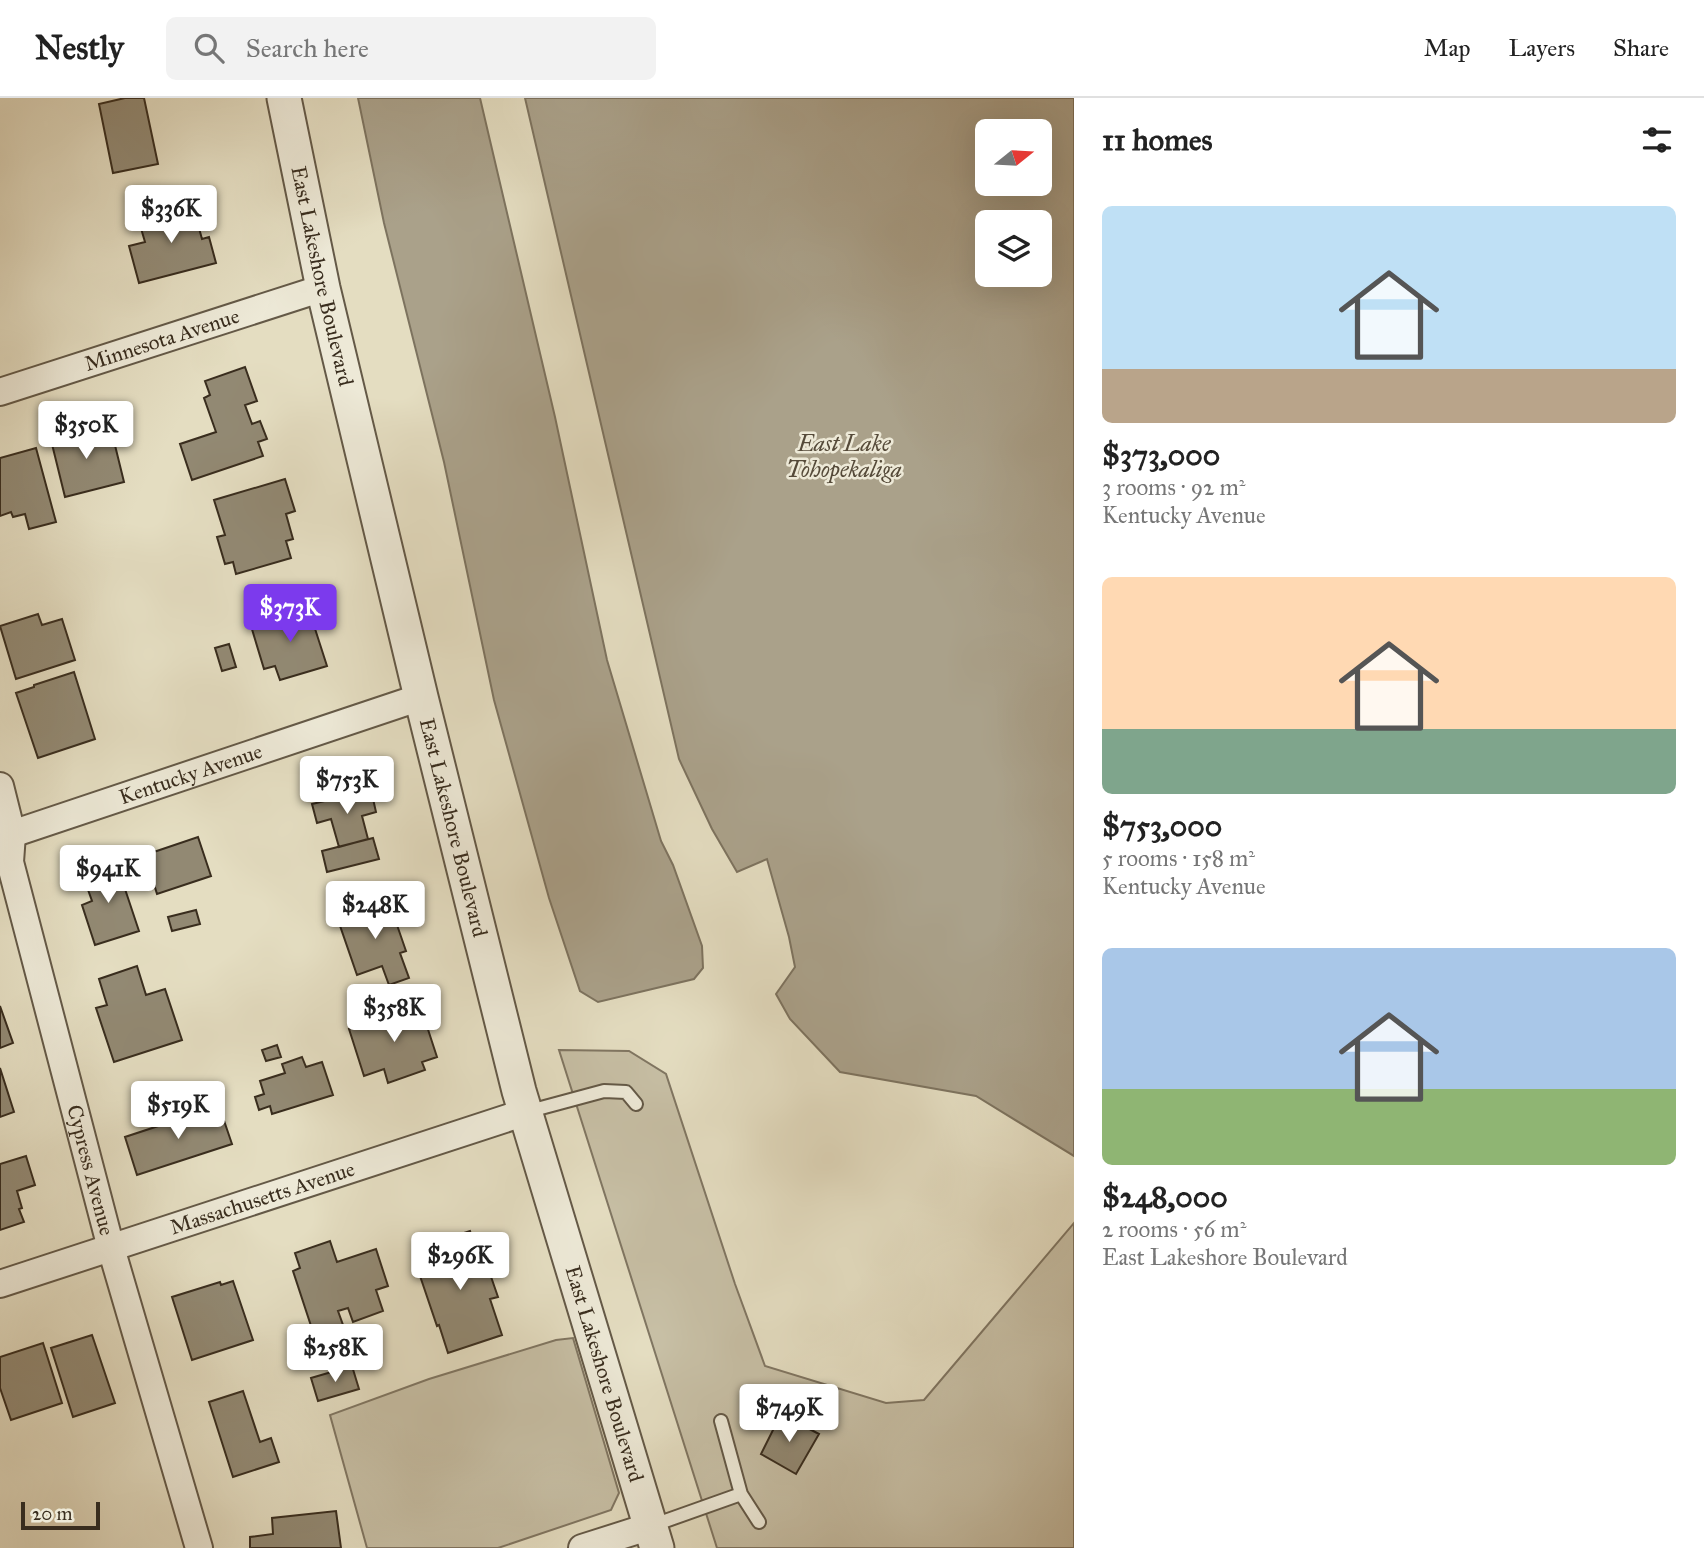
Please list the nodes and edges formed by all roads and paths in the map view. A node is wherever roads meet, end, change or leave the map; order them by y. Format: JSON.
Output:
{"nodes":[{"id":1,"x":284,"y":98,"type":"edge"},
{"id":2,"x":323,"y":288,"type":"junction"},
{"id":3,"x":0,"y":392,"type":"edge"},
{"id":4,"x":421,"y":697,"type":"junction"},
{"id":5,"x":0,"y":786,"type":"edge"},
{"id":6,"x":6,"y":836,"type":"edge"},
{"id":7,"x":636,"y":1104,"type":"dead end"},
{"id":8,"x":526,"y":1112,"type":"junction"},
{"id":9,"x":111,"y":1248,"type":"junction"},
{"id":10,"x":0,"y":1284,"type":"edge"},
{"id":11,"x":721,"y":1421,"type":"dead end"},
{"id":12,"x":741,"y":1494,"type":"junction"},
{"id":13,"x":759,"y":1522,"type":"dead end"},
{"id":14,"x":654,"y":1537,"type":"edge"},
{"id":15,"x":200,"y":1548,"type":"edge"},
{"id":16,"x":582,"y":1548,"type":"edge"}],
"edges":[{"from":1,"to":2,"type":"street","name":"East Lakeshore Boulevard"},
{"from":2,"to":3,"type":"street","name":"Minnesota Avenue"},
{"from":2,"to":4,"type":"street","name":"East Lakeshore Boulevard"},
{"from":4,"to":6,"type":"street","name":"Kentucky Avenue"},
{"from":4,"to":8,"type":"street","name":"East Lakeshore Boulevard"},
{"from":5,"to":6,"type":"street","name":"Cypress Avenue"},
{"from":6,"to":9,"type":"street","name":"Cypress Avenue"},
{"from":7,"to":8,"type":"lane"},
{"from":8,"to":9,"type":"street","name":"Massachusetts Avenue"},
{"from":8,"to":14,"type":"street","name":"East Lakeshore Boulevard"},
{"from":9,"to":10,"type":"street","name":"Massachusetts Avenue"},
{"from":9,"to":15,"type":"street","name":"Cypress Avenue"},
{"from":11,"to":12,"type":"lane"},
{"from":12,"to":13,"type":"lane"},
{"from":12,"to":14,"type":"lane"},
{"from":14,"to":16,"type":"street"}]}
